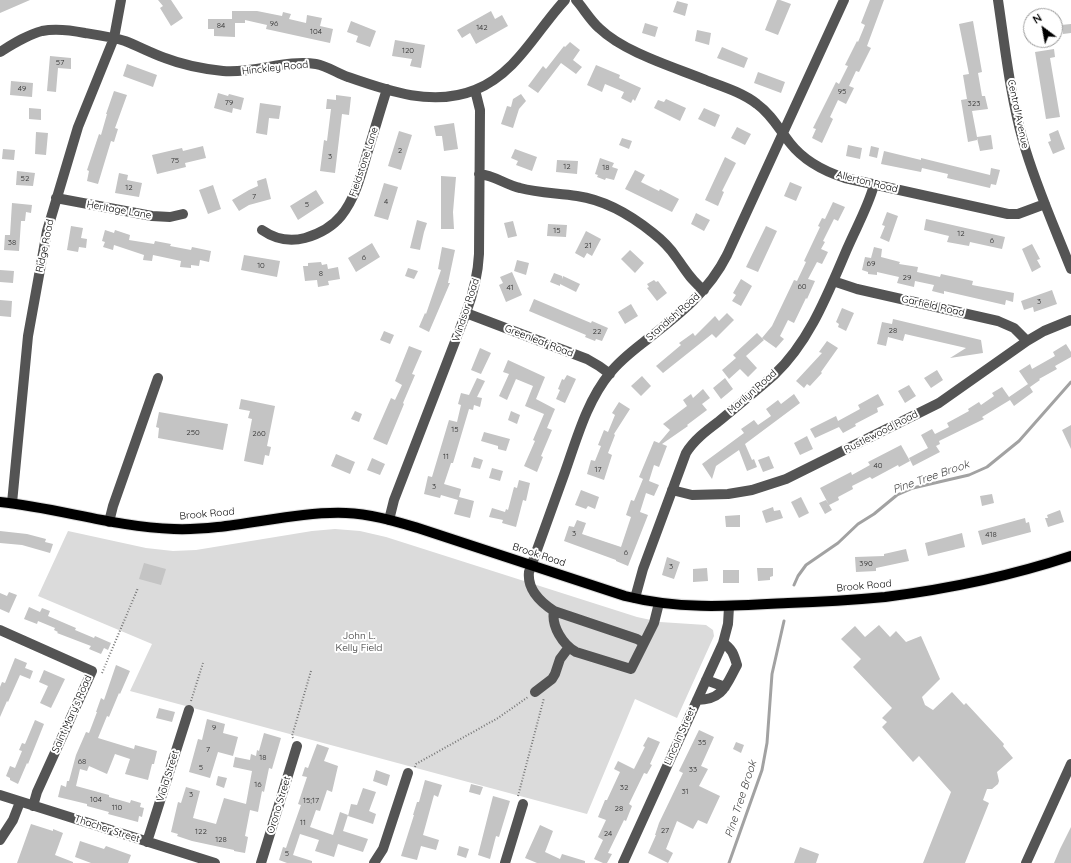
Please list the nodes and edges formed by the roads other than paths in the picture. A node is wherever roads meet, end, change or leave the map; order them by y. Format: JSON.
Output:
{"nodes":[{"id":1,"x":121,"y":0,"type":"edge"},
{"id":2,"x":565,"y":0,"type":"edge"},
{"id":3,"x":576,"y":0,"type":"edge"},
{"id":4,"x":844,"y":0,"type":"edge"},
{"id":5,"x":998,"y":0,"type":"edge"},
{"id":6,"x":114,"y":38,"type":"junction"},
{"id":7,"x":0,"y":52,"type":"edge"},
{"id":8,"x":386,"y":89,"type":"junction"},
{"id":9,"x":475,"y":90,"type":"junction"},
{"id":10,"x":783,"y":134,"type":"junction"},
{"id":11,"x":480,"y":174,"type":"junction"},
{"id":12,"x":874,"y":185,"type":"junction"},
{"id":13,"x":56,"y":198,"type":"junction"},
{"id":14,"x":1046,"y":204,"type":"junction"},
{"id":15,"x":183,"y":214,"type":"dead end"},
{"id":16,"x":262,"y":230,"type":"dead end"},
{"id":17,"x":1071,"y":269,"type":"edge"},
{"id":18,"x":833,"y":281,"type":"junction"},
{"id":19,"x":704,"y":290,"type":"junction"},
{"id":20,"x":466,"y":313,"type":"junction"},
{"id":21,"x":1071,"y":320,"type":"edge"},
{"id":22,"x":1027,"y":341,"type":"junction"},
{"id":23,"x":610,"y":374,"type":"junction"},
{"id":24,"x":158,"y":378,"type":"dead end"},
{"id":25,"x":672,"y":490,"type":"junction"},
{"id":26,"x":0,"y":502,"type":"edge"},
{"id":27,"x":12,"y":503,"type":"junction"},
{"id":28,"x":389,"y":520,"type":"junction"},
{"id":29,"x":109,"y":522,"type":"junction"},
{"id":30,"x":1071,"y":556,"type":"edge"},
{"id":31,"x":532,"y":565,"type":"junction"},
{"id":32,"x":635,"y":598,"type":"junction"},
{"id":33,"x":659,"y":603,"type":"junction"},
{"id":34,"x":729,"y":607,"type":"junction"},
{"id":35,"x":554,"y":611,"type":"junction"},
{"id":36,"x":0,"y":631,"type":"edge"},
{"id":37,"x":644,"y":643,"type":"junction"},
{"id":38,"x":722,"y":643,"type":"junction"},
{"id":39,"x":569,"y":647,"type":"junction"},
{"id":40,"x":706,"y":680,"type":"junction"},
{"id":41,"x":725,"y":687,"type":"junction"},
{"id":42,"x":538,"y":689,"type":"road end"},
{"id":43,"x":697,"y":700,"type":"junction"},
{"id":44,"x":189,"y":710,"type":"road end"},
{"id":45,"x":297,"y":746,"type":"road end"},
{"id":46,"x":1071,"y":764,"type":"edge"},
{"id":47,"x":408,"y":773,"type":"road end"},
{"id":48,"x":0,"y":795,"type":"edge"},
{"id":49,"x":20,"y":802,"type":"junction"},
{"id":50,"x":523,"y":804,"type":"road end"},
{"id":51,"x":33,"y":806,"type":"junction"},
{"id":52,"x":0,"y":840,"type":"edge"},
{"id":53,"x":147,"y":842,"type":"junction"},
{"id":54,"x":215,"y":863,"type":"edge"},
{"id":55,"x":261,"y":863,"type":"edge"},
{"id":56,"x":374,"y":863,"type":"edge"},
{"id":57,"x":505,"y":863,"type":"edge"},
{"id":58,"x":623,"y":863,"type":"edge"},
{"id":59,"x":1026,"y":863,"type":"edge"}],
"edges":[{"from":1,"to":6,"type":"street","name":"Ridge Road"},
{"from":2,"to":9,"type":"street","name":"Hinckley Road"},
{"from":3,"to":10,"type":"street","name":"Allerton Road"},
{"from":4,"to":10,"type":"street","name":"Standish Road"},
{"from":5,"to":14,"type":"street","name":"Central Avenue"},
{"from":6,"to":7,"type":"street","name":"Hinckley Road"},
{"from":6,"to":8,"type":"street","name":"Hinckley Road"},
{"from":6,"to":13,"type":"street","name":"Ridge Road"},
{"from":8,"to":9,"type":"street","name":"Hinckley Road"},
{"from":8,"to":16,"type":"street","name":"Fieldstone Lane"},
{"from":9,"to":11,"type":"street","name":"Windsor Road"},
{"from":10,"to":12,"type":"street","name":"Allerton Road"},
{"from":10,"to":19,"type":"street","name":"Standish Road"},
{"from":11,"to":19,"type":"street"},
{"from":11,"to":20,"type":"street","name":"Windsor Road"},
{"from":12,"to":14,"type":"street","name":"Allerton Road"},
{"from":12,"to":18,"type":"street","name":"Marilyn Road"},
{"from":13,"to":15,"type":"street","name":"Heritage Lane"},
{"from":13,"to":27,"type":"street","name":"Ridge Road"},
{"from":14,"to":17,"type":"street","name":"Central Avenue"},
{"from":18,"to":22,"type":"street","name":"Garfield Road"},
{"from":18,"to":25,"type":"street","name":"Marilyn Road"},
{"from":19,"to":23,"type":"street","name":"Standish Road"},
{"from":20,"to":23,"type":"street","name":"Greenleaf Road"},
{"from":20,"to":28,"type":"street","name":"Windsor Road"},
{"from":21,"to":22,"type":"street","name":"Rustlewood Road"},
{"from":22,"to":25,"type":"street","name":"Rustlewood Road"},
{"from":23,"to":31,"type":"street","name":"Standish Road"},
{"from":24,"to":29,"type":"street"},
{"from":25,"to":32,"type":"street","name":"Marilyn Road"},
{"from":26,"to":27,"type":"main road","name":"Brook Road"},
{"from":27,"to":29,"type":"main road","name":"Brook Road"},
{"from":28,"to":29,"type":"main road","name":"Brook Road"},
{"from":28,"to":31,"type":"main road","name":"Brook Road"},
{"from":30,"to":34,"type":"main road","name":"Brook Road"},
{"from":31,"to":32,"type":"main road","name":"Brook Road"},
{"from":31,"to":35,"type":"street","name":"Standish Road"},
{"from":32,"to":33,"type":"main road","name":"Brook Road"},
{"from":33,"to":34,"type":"main road","name":"Brook Road"},
{"from":33,"to":37,"type":"street"},
{"from":34,"to":38,"type":"street","name":"Lincoln Street"},
{"from":35,"to":37,"type":"street"},
{"from":35,"to":39,"type":"street"},
{"from":36,"to":51,"type":"street","name":"Saint Mary's Road"},
{"from":37,"to":39,"type":"street"},
{"from":38,"to":40,"type":"street","name":"Lincoln Street"},
{"from":38,"to":41,"type":"street"},
{"from":39,"to":42,"type":"street"},
{"from":40,"to":41,"type":"street"},
{"from":40,"to":43,"type":"street","name":"Lincoln Street"},
{"from":41,"to":43,"type":"street"},
{"from":43,"to":58,"type":"street","name":"Lincoln Street"},
{"from":44,"to":53,"type":"street","name":"Viola Street"},
{"from":45,"to":55,"type":"street","name":"Orono Street"},
{"from":46,"to":59,"type":"street"},
{"from":47,"to":56,"type":"street"},
{"from":48,"to":49,"type":"street","name":"Thacher Street"},
{"from":49,"to":51,"type":"street","name":"Thacher Street"},
{"from":49,"to":52,"type":"street"},
{"from":50,"to":57,"type":"street"},
{"from":51,"to":53,"type":"street","name":"Thacher Street"},
{"from":53,"to":54,"type":"street","name":"Thacher Street"}]}
